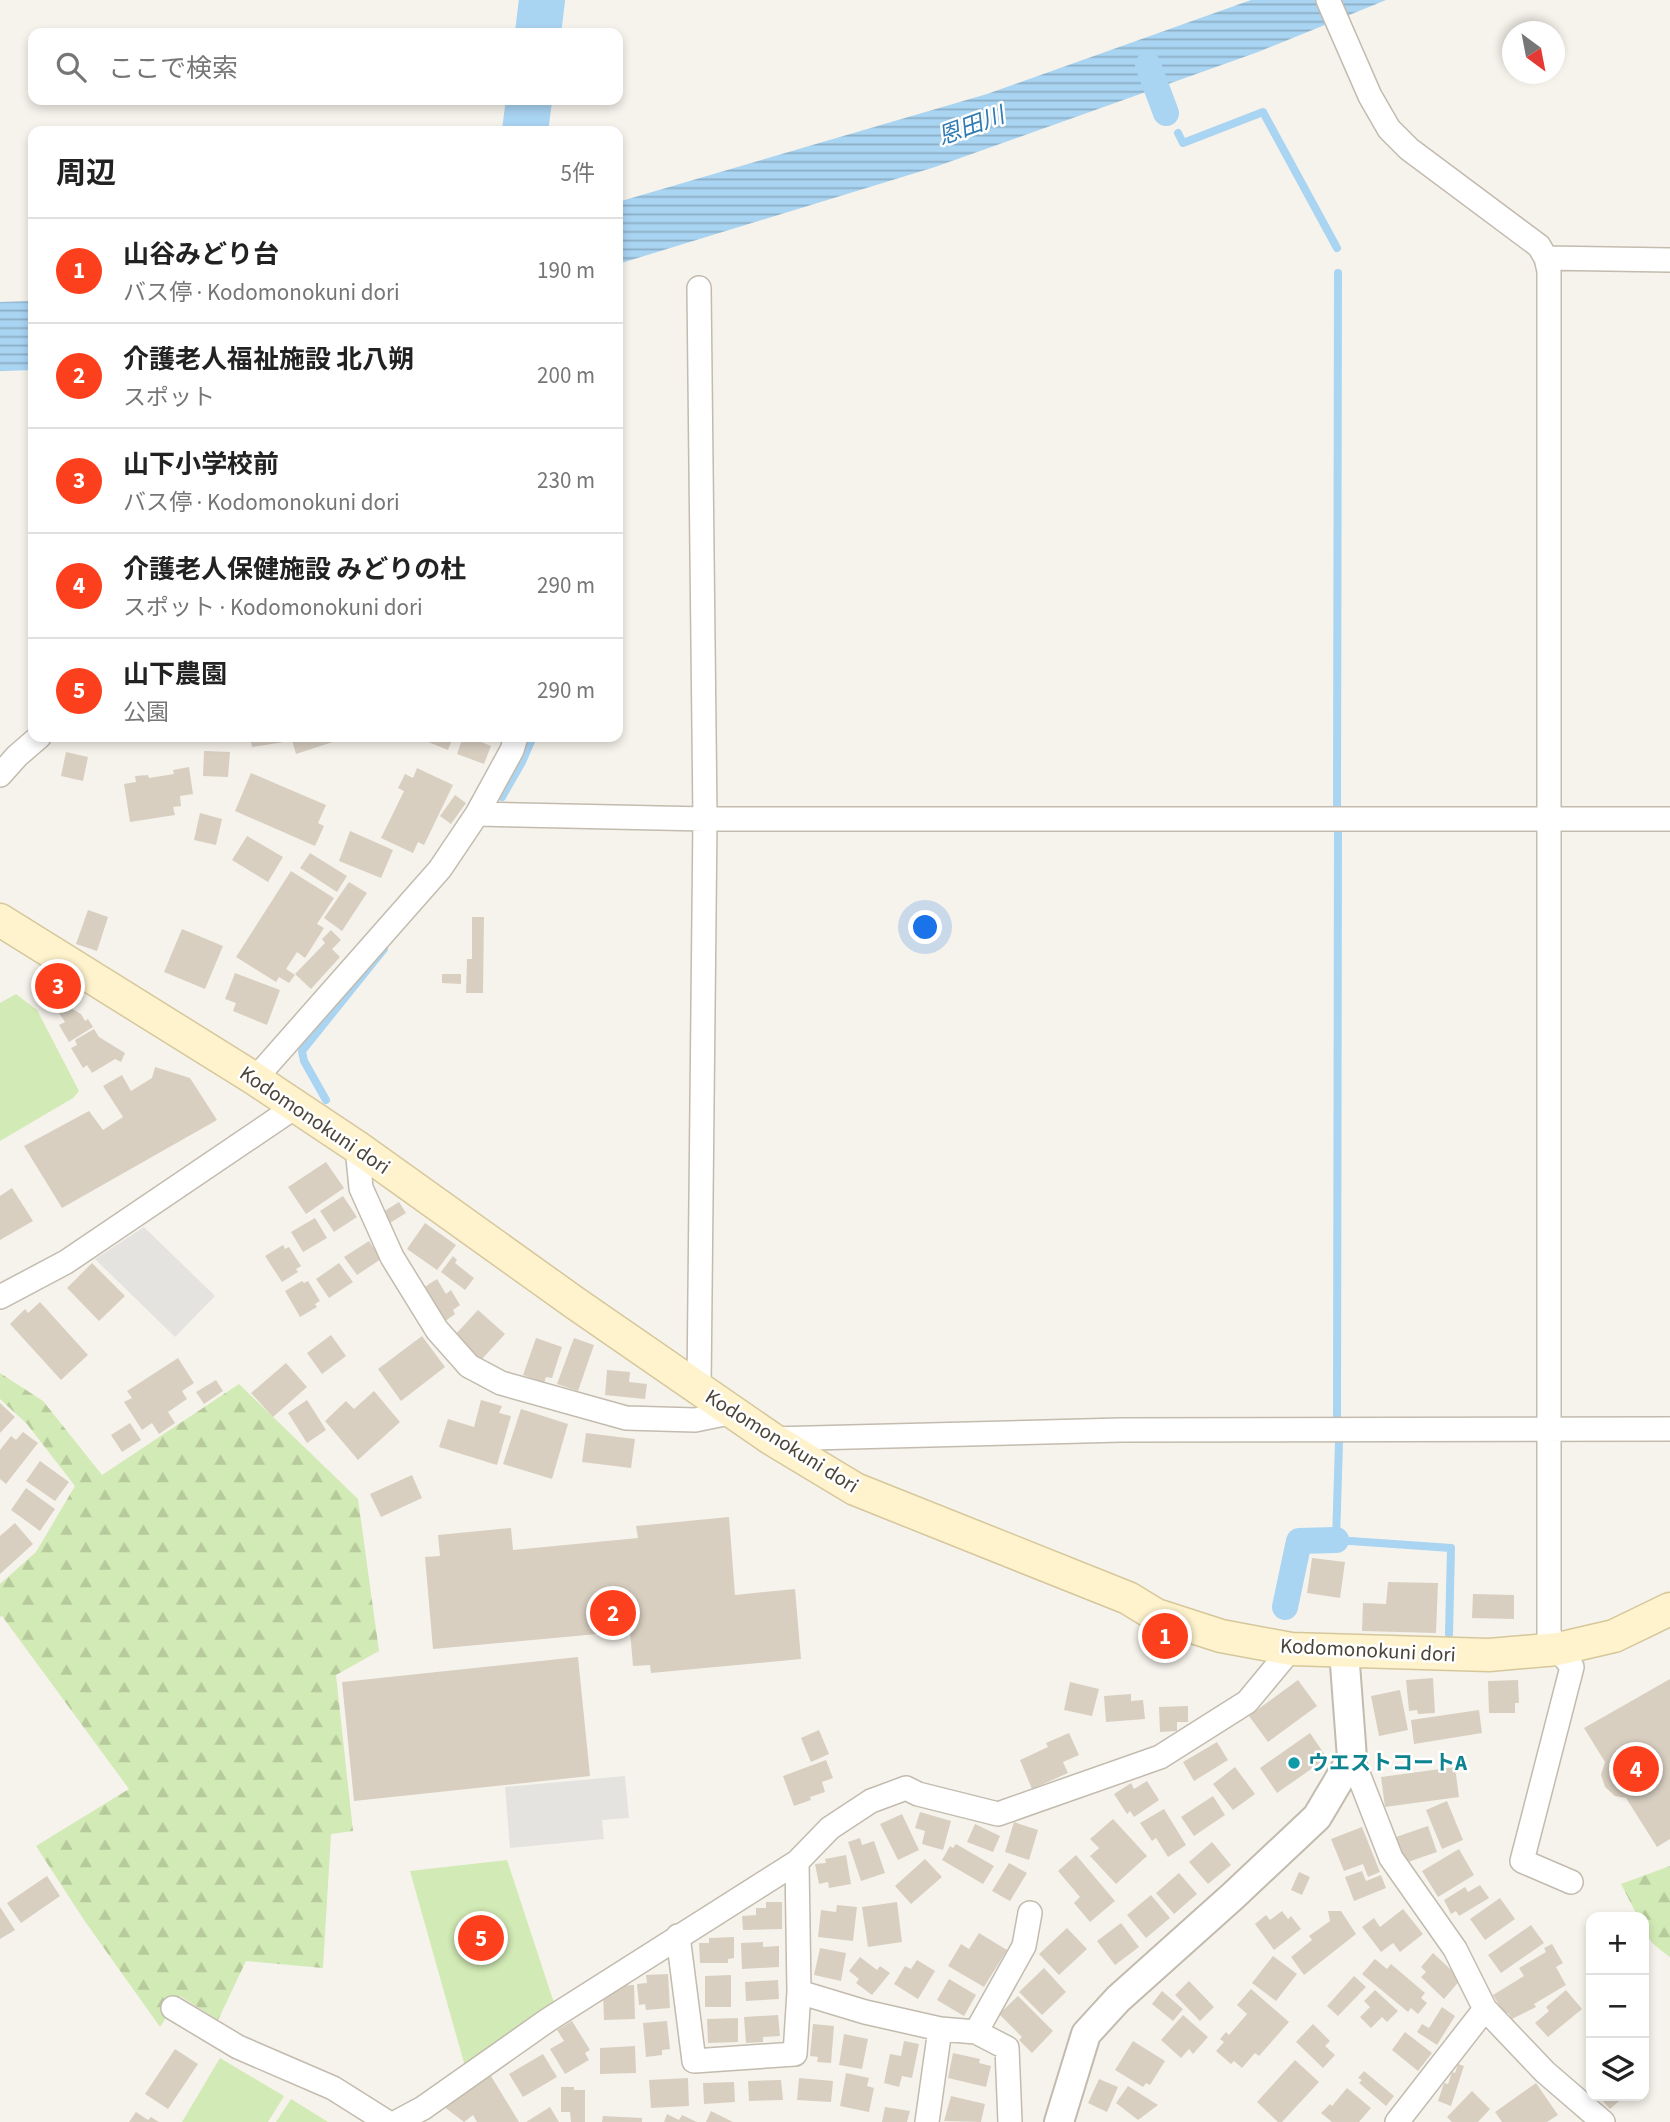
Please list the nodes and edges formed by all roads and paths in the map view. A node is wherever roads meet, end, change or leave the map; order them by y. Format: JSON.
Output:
{"nodes":[{"id":1,"x":1328,"y":0,"type":"edge"},
{"id":2,"x":1546,"y":258,"type":"junction"},
{"id":3,"x":1670,"y":260,"type":"edge"},
{"id":4,"x":699,"y":288,"type":"dead end"},
{"id":5,"x":34,"y":742,"type":"edge"},
{"id":6,"x":514,"y":742,"type":"edge"},
{"id":7,"x":0,"y":775,"type":"edge"},
{"id":8,"x":477,"y":814,"type":"junction"},
{"id":9,"x":705,"y":819,"type":"junction"},
{"id":10,"x":1548,"y":819,"type":"junction"},
{"id":11,"x":1670,"y":819,"type":"edge"},
{"id":12,"x":0,"y":920,"type":"edge"},
{"id":13,"x":255,"y":1079,"type":"junction"},
{"id":14,"x":295,"y":1107,"type":"junction"},
{"id":15,"x":357,"y":1147,"type":"junction"},
{"id":16,"x":0,"y":1297,"type":"edge"},
{"id":17,"x":699,"y":1388,"type":"junction"},
{"id":18,"x":734,"y":1412,"type":"junction"},
{"id":19,"x":1670,"y":1429,"type":"edge"},
{"id":20,"x":1548,"y":1430,"type":"junction"},
{"id":21,"x":772,"y":1438,"type":"junction"},
{"id":22,"x":1670,"y":1609,"type":"edge"},
{"id":23,"x":1291,"y":1648,"type":"junction"},
{"id":24,"x":1558,"y":1650,"type":"junction"},
{"id":25,"x":1343,"y":1651,"type":"junction"},
{"id":26,"x":1352,"y":1758,"type":"junction"},
{"id":27,"x":797,"y":1862,"type":"junction"},
{"id":28,"x":1571,"y":1882,"type":"dead end"},
{"id":29,"x":1030,"y":1913,"type":"dead end"},
{"id":30,"x":678,"y":1936,"type":"junction"},
{"id":31,"x":799,"y":1992,"type":"junction"},
{"id":32,"x":173,"y":2008,"type":"dead end"},
{"id":33,"x":1485,"y":2008,"type":"junction"},
{"id":34,"x":940,"y":2029,"type":"junction"},
{"id":35,"x":976,"y":2032,"type":"junction"},
{"id":36,"x":423,"y":2108,"type":"junction"},
{"id":37,"x":387,"y":2122,"type":"edge"},
{"id":38,"x":397,"y":2122,"type":"edge"},
{"id":39,"x":442,"y":2122,"type":"edge"},
{"id":40,"x":927,"y":2122,"type":"edge"},
{"id":41,"x":1010,"y":2122,"type":"edge"},
{"id":42,"x":1059,"y":2122,"type":"edge"},
{"id":43,"x":1397,"y":2122,"type":"edge"},
{"id":44,"x":1603,"y":2122,"type":"edge"}],
"edges":[{"from":1,"to":2,"type":"street"},
{"from":2,"to":3,"type":"street"},
{"from":2,"to":10,"type":"street"},
{"from":4,"to":9,"type":"street"},
{"from":5,"to":7,"type":"street"},
{"from":6,"to":8,"type":"street"},
{"from":8,"to":9,"type":"street"},
{"from":8,"to":13,"type":"street"},
{"from":9,"to":10,"type":"street"},
{"from":9,"to":17,"type":"street"},
{"from":10,"to":11,"type":"street"},
{"from":10,"to":20,"type":"street"},
{"from":12,"to":13,"type":"main road","name":"Kodomonokuni dori"},
{"from":13,"to":14,"type":"main road","name":"Kodomonokuni dori"},
{"from":14,"to":15,"type":"main road","name":"Kodomonokuni dori"},
{"from":14,"to":16,"type":"street"},
{"from":15,"to":17,"type":"main road","name":"Kodomonokuni dori"},
{"from":15,"to":18,"type":"street"},
{"from":17,"to":18,"type":"main road","name":"Kodomonokuni dori"},
{"from":18,"to":21,"type":"main road","name":"Kodomonokuni dori"},
{"from":19,"to":20,"type":"street"},
{"from":20,"to":21,"type":"street"},
{"from":20,"to":24,"type":"street"},
{"from":21,"to":23,"type":"main road","name":"Kodomonokuni dori"},
{"from":22,"to":24,"type":"main road","name":"Kodomonokuni dori"},
{"from":23,"to":25,"type":"main road","name":"Kodomonokuni dori"},
{"from":23,"to":27,"type":"street"},
{"from":24,"to":25,"type":"main road","name":"Kodomonokuni dori"},
{"from":24,"to":28,"type":"street"},
{"from":25,"to":26,"type":"street"},
{"from":26,"to":33,"type":"street"},
{"from":26,"to":42,"type":"street"},
{"from":27,"to":30,"type":"street"},
{"from":27,"to":31,"type":"street"},
{"from":29,"to":35,"type":"street"},
{"from":30,"to":31,"type":"street"},
{"from":30,"to":36,"type":"street"},
{"from":31,"to":34,"type":"street"},
{"from":32,"to":37,"type":"street"},
{"from":33,"to":43,"type":"street"},
{"from":33,"to":44,"type":"street"},
{"from":34,"to":35,"type":"street"},
{"from":34,"to":40,"type":"street"},
{"from":35,"to":41,"type":"street"},
{"from":36,"to":38,"type":"street"},
{"from":36,"to":39,"type":"street"}]}
